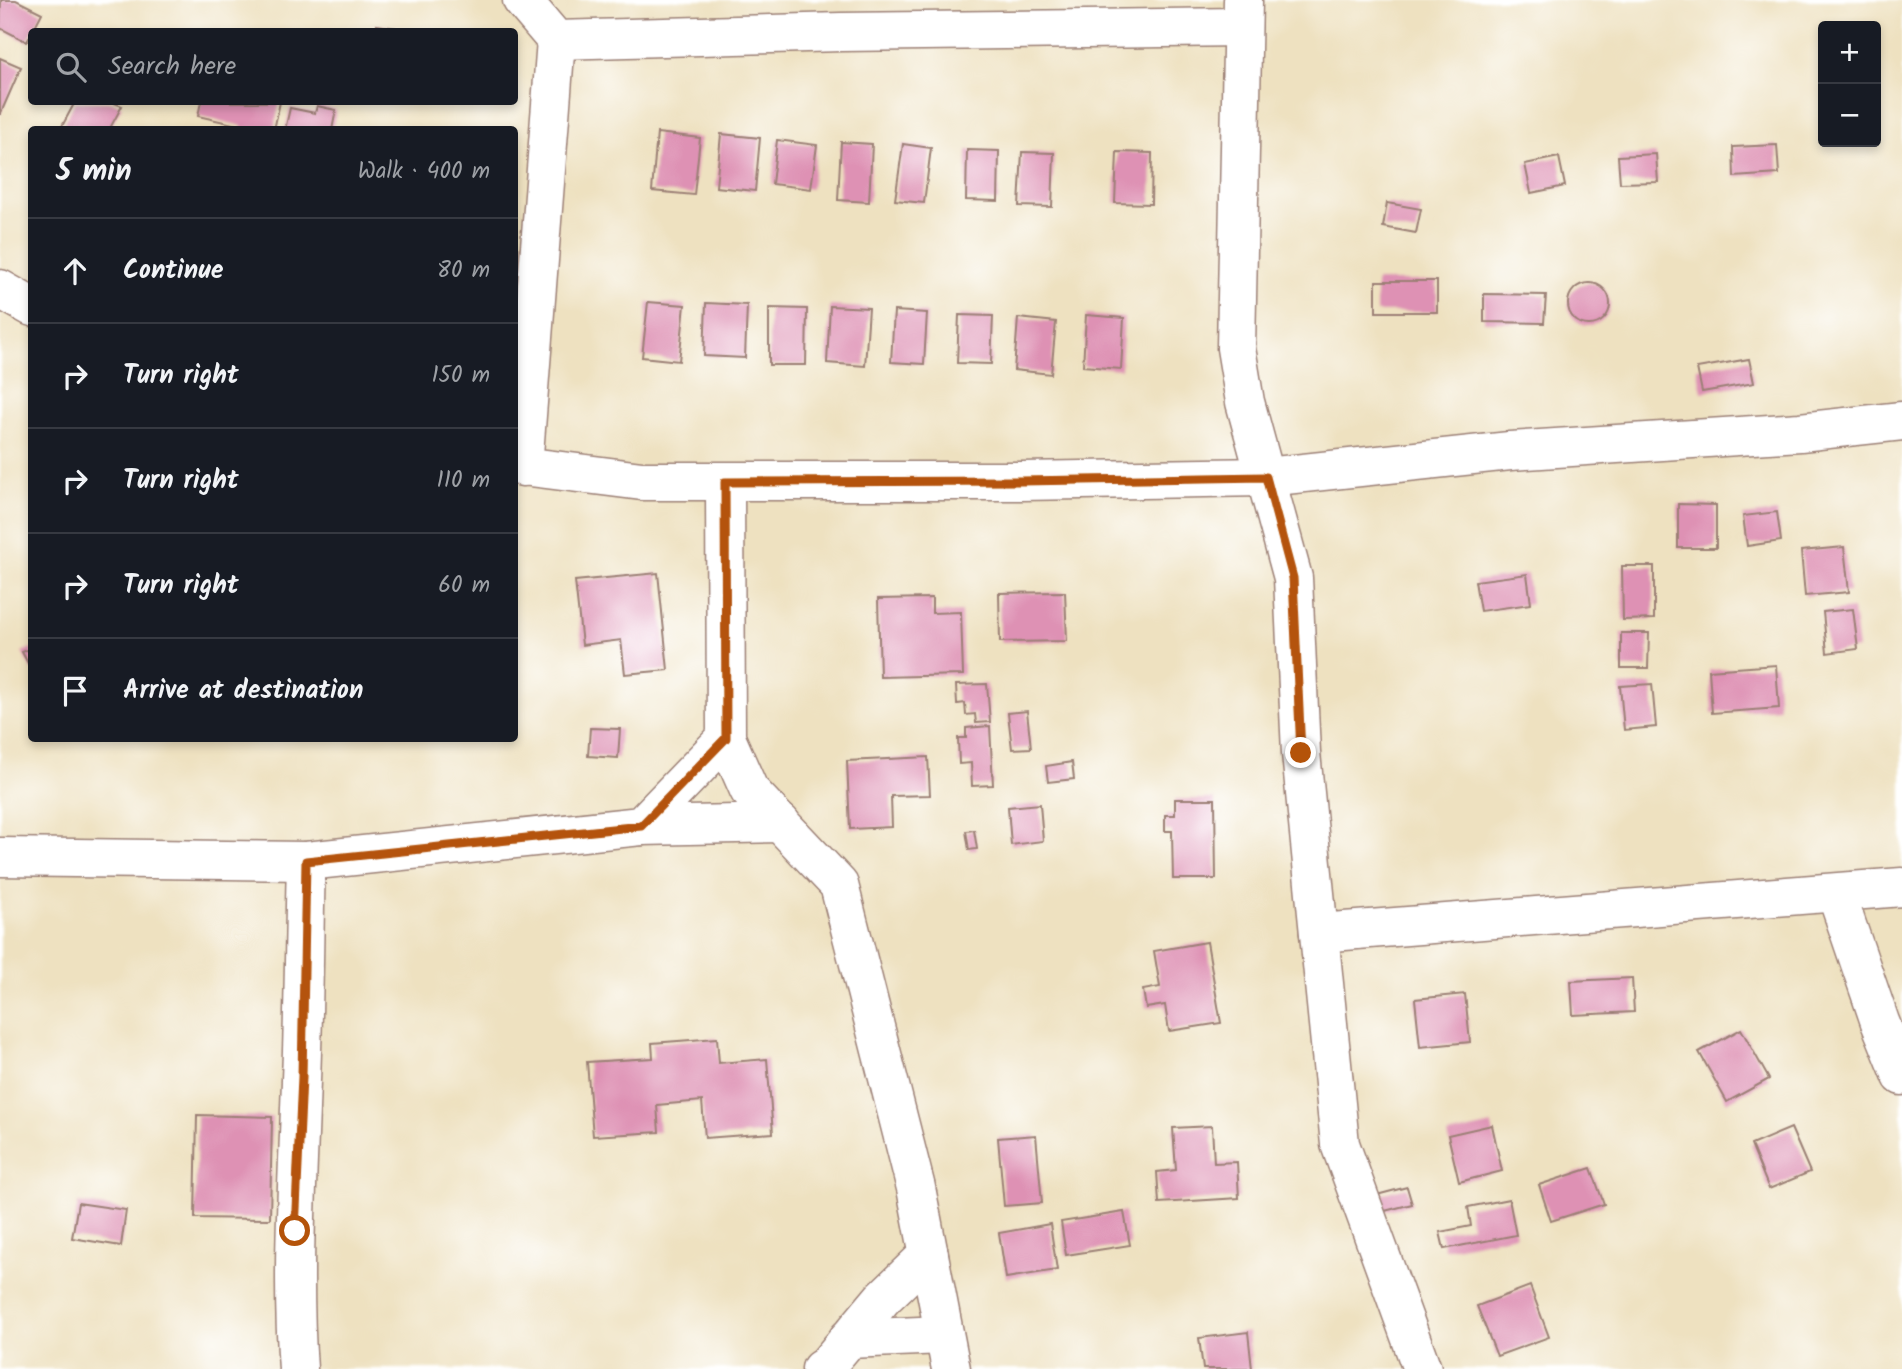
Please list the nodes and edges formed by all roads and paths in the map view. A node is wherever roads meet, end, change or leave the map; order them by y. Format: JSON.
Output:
{"nodes":[{"id":1,"x":522,"y":0,"type":"edge"},
{"id":2,"x":1242,"y":13,"type":"edge"},
{"id":3,"x":843,"y":16,"type":"edge"},
{"id":4,"x":556,"y":40,"type":"junction"},
{"id":5,"x":0,"y":289,"type":"edge"},
{"id":6,"x":28,"y":305,"type":"edge"},
{"id":7,"x":1902,"y":421,"type":"edge"},
{"id":8,"x":519,"y":466,"type":"edge"},
{"id":9,"x":1266,"y":477,"type":"junction"},
{"id":10,"x":725,"y":482,"type":"junction"},
{"id":11,"x":726,"y":738,"type":"junction"},
{"id":12,"x":781,"y":824,"type":"junction"},
{"id":13,"x":641,"y":826,"type":"junction"},
{"id":14,"x":0,"y":857,"type":"edge"},
{"id":15,"x":306,"y":861,"type":"junction"},
{"id":16,"x":1902,"y":887,"type":"edge"},
{"id":17,"x":1836,"y":893,"type":"junction"},
{"id":18,"x":1319,"y":933,"type":"junction"},
{"id":19,"x":1902,"y":1076,"type":"edge"},
{"id":20,"x":929,"y":1254,"type":"junction"},
{"id":21,"x":848,"y":1339,"type":"junction"},
{"id":22,"x":948,"y":1352,"type":"edge"},
{"id":23,"x":298,"y":1369,"type":"edge"},
{"id":24,"x":821,"y":1369,"type":"edge"},
{"id":25,"x":1422,"y":1369,"type":"edge"}],
"edges":[{"from":1,"to":4,"type":"street"},
{"from":2,"to":3,"type":"street"},
{"from":2,"to":9,"type":"street"},
{"from":3,"to":4,"type":"street"},
{"from":4,"to":8,"type":"street"},
{"from":5,"to":6,"type":"street"},
{"from":7,"to":9,"type":"street"},
{"from":8,"to":10,"type":"street"},
{"from":9,"to":10,"type":"street"},
{"from":9,"to":18,"type":"street"},
{"from":10,"to":11,"type":"street"},
{"from":11,"to":12,"type":"street"},
{"from":11,"to":13,"type":"street"},
{"from":12,"to":13,"type":"street"},
{"from":12,"to":20,"type":"street"},
{"from":13,"to":15,"type":"street"},
{"from":14,"to":15,"type":"street"},
{"from":15,"to":23,"type":"street"},
{"from":16,"to":17,"type":"street"},
{"from":17,"to":18,"type":"street"},
{"from":17,"to":19,"type":"street"},
{"from":18,"to":25,"type":"street"},
{"from":20,"to":21,"type":"street"},
{"from":20,"to":22,"type":"street"},
{"from":21,"to":22,"type":"street"},
{"from":21,"to":24,"type":"street"}]}
